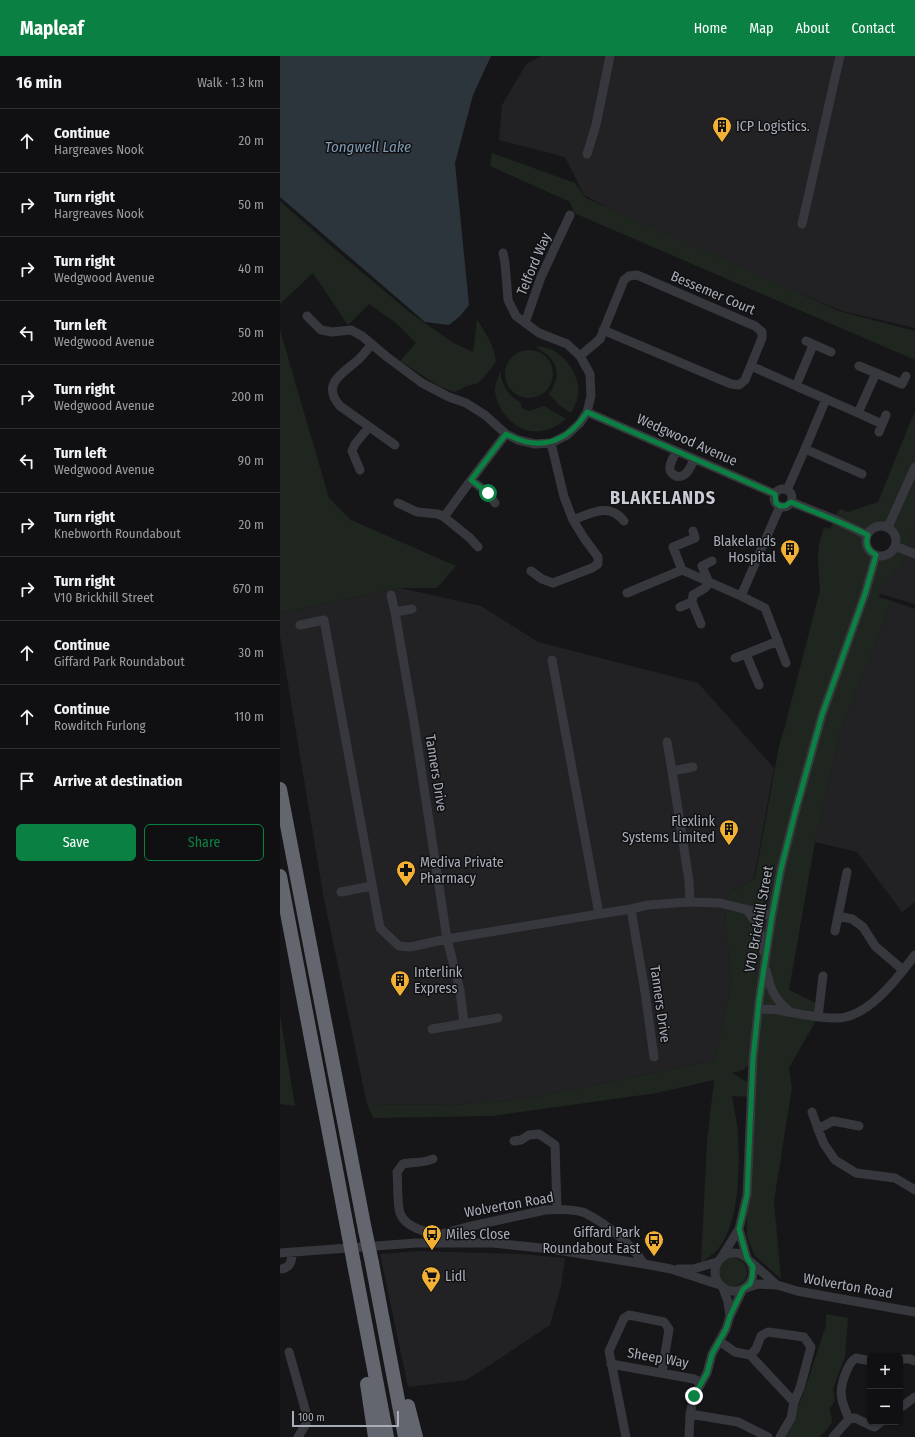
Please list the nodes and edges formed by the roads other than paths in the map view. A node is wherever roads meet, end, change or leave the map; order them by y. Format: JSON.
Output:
{"nodes":[{"id":1,"x":610,"y":56,"type":"edge"},
{"id":2,"x":840,"y":56,"type":"edge"},
{"id":3,"x":587,"y":154,"type":"dead end"},
{"id":4,"x":570,"y":215,"type":"dead end"},
{"id":5,"x":802,"y":224,"type":"dead end"},
{"id":6,"x":503,"y":253,"type":"dead end"},
{"id":7,"x":306,"y":316,"type":"dead end"},
{"id":8,"x":525,"y":323,"type":"junction"},
{"id":9,"x":603,"y":330,"type":"junction"},
{"id":10,"x":371,"y":345,"type":"junction"},
{"id":11,"x":831,"y":352,"type":"dead end"},
{"id":12,"x":580,"y":356,"type":"junction"},
{"id":13,"x":751,"y":366,"type":"junction"},
{"id":14,"x":859,"y":366,"type":"dead end"},
{"id":15,"x":876,"y":373,"type":"junction"},
{"id":16,"x":906,"y":376,"type":"dead end"},
{"id":17,"x":796,"y":386,"type":"junction"},
{"id":18,"x":826,"y":399,"type":"junction"},
{"id":19,"x":587,"y":412,"type":"junction"},
{"id":20,"x":858,"y":413,"type":"junction"},
{"id":21,"x":882,"y":424,"type":"dead end"},
{"id":22,"x":370,"y":427,"type":"junction"},
{"id":23,"x":506,"y":434,"type":"junction"},
{"id":24,"x":551,"y":443,"type":"junction"},
{"id":25,"x":395,"y":445,"type":"dead end"},
{"id":26,"x":805,"y":449,"type":"junction"},
{"id":27,"x":676,"y":451,"type":"junction"},
{"id":28,"x":694,"y":459,"type":"junction"},
{"id":29,"x":915,"y":467,"type":"edge"},
{"id":30,"x":360,"y":470,"type":"dead end"},
{"id":31,"x":862,"y":474,"type":"dead end"},
{"id":32,"x":471,"y":480,"type":"junction"},
{"id":33,"x":787,"y":490,"type":"junction"},
{"id":34,"x":775,"y":494,"type":"junction"},
{"id":35,"x":791,"y":502,"type":"junction"},
{"id":36,"x":398,"y":503,"type":"dead end"},
{"id":37,"x":494,"y":503,"type":"dead end"},
{"id":38,"x":780,"y":506,"type":"junction"},
{"id":39,"x":444,"y":517,"type":"junction"},
{"id":40,"x":573,"y":520,"type":"junction"},
{"id":41,"x":624,"y":521,"type":"dead end"},
{"id":42,"x":888,"y":527,"type":"junction"},
{"id":43,"x":693,"y":531,"type":"dead end"},
{"id":44,"x":868,"y":535,"type":"junction"},
{"id":45,"x":896,"y":546,"type":"junction"},
{"id":46,"x":478,"y":547,"type":"dead end"},
{"id":47,"x":915,"y":554,"type":"edge"},
{"id":48,"x":876,"y":555,"type":"junction"},
{"id":49,"x":712,"y":561,"type":"dead end"},
{"id":50,"x":682,"y":570,"type":"junction"},
{"id":51,"x":531,"y":571,"type":"dead end"},
{"id":52,"x":709,"y":582,"type":"junction"},
{"id":53,"x":627,"y":593,"type":"dead end"},
{"id":54,"x":391,"y":595,"type":"dead end"},
{"id":55,"x":741,"y":596,"type":"junction"},
{"id":56,"x":692,"y":602,"type":"junction"},
{"id":57,"x":680,"y":607,"type":"dead end"},
{"id":58,"x":412,"y":609,"type":"dead end"},
{"id":59,"x":395,"y":612,"type":"junction"},
{"id":60,"x":701,"y":624,"type":"dead end"},
{"id":61,"x":300,"y":625,"type":"dead end"},
{"id":62,"x":778,"y":641,"type":"junction"},
{"id":63,"x":746,"y":654,"type":"junction"},
{"id":64,"x":735,"y":658,"type":"dead end"},
{"id":65,"x":552,"y":660,"type":"dead end"},
{"id":66,"x":786,"y":663,"type":"dead end"},
{"id":67,"x":759,"y":685,"type":"dead end"},
{"id":68,"x":666,"y":742,"type":"dead end"},
{"id":69,"x":693,"y":767,"type":"dead end"},
{"id":70,"x":672,"y":771,"type":"junction"},
{"id":71,"x":280,"y":789,"type":"edge"},
{"id":72,"x":847,"y":872,"type":"dead end"},
{"id":73,"x":280,"y":876,"type":"edge"},
{"id":74,"x":371,"y":886,"type":"junction"},
{"id":75,"x":341,"y":892,"type":"dead end"},
{"id":76,"x":690,"y":902,"type":"junction"},
{"id":77,"x":631,"y":909,"type":"junction"},
{"id":78,"x":746,"y":909,"type":"junction"},
{"id":79,"x":599,"y":914,"type":"junction"},
{"id":80,"x":772,"y":916,"type":"junction"},
{"id":81,"x":838,"y":916,"type":"junction"},
{"id":82,"x":835,"y":931,"type":"dead end"},
{"id":83,"x":447,"y":939,"type":"junction"},
{"id":84,"x":915,"y":955,"type":"edge"},
{"id":85,"x":765,"y":963,"type":"junction"},
{"id":86,"x":903,"y":970,"type":"junction"},
{"id":87,"x":824,"y":976,"type":"dead end"},
{"id":88,"x":758,"y":1009,"type":"junction"},
{"id":89,"x":790,"y":1012,"type":"junction"},
{"id":90,"x":818,"y":1017,"type":"junction"},
{"id":91,"x":498,"y":1018,"type":"dead end"},
{"id":92,"x":464,"y":1023,"type":"junction"},
{"id":93,"x":432,"y":1029,"type":"dead end"},
{"id":94,"x":654,"y":1057,"type":"dead end"},
{"id":95,"x":812,"y":1112,"type":"dead end"},
{"id":96,"x":859,"y":1126,"type":"dead end"},
{"id":97,"x":818,"y":1129,"type":"junction"},
{"id":98,"x":514,"y":1141,"type":"dead end"},
{"id":99,"x":433,"y":1159,"type":"dead end"},
{"id":100,"x":914,"y":1187,"type":"edge"},
{"id":101,"x":557,"y":1209,"type":"junction"},
{"id":102,"x":739,"y":1229,"type":"junction"},
{"id":103,"x":441,"y":1238,"type":"junction"},
{"id":104,"x":280,"y":1252,"type":"edge"},
{"id":105,"x":292,"y":1252,"type":"junction"},
{"id":106,"x":719,"y":1260,"type":"junction"},
{"id":107,"x":749,"y":1260,"type":"junction"},
{"id":108,"x":644,"y":1264,"type":"junction"},
{"id":109,"x":282,"y":1269,"type":"dead end"},
{"id":110,"x":671,"y":1269,"type":"junction"},
{"id":111,"x":777,"y":1285,"type":"junction"},
{"id":112,"x":722,"y":1286,"type":"junction"},
{"id":113,"x":744,"y":1288,"type":"junction"},
{"id":114,"x":380,"y":1302,"type":"junction"},
{"id":115,"x":361,"y":1304,"type":"junction"},
{"id":116,"x":915,"y":1312,"type":"edge"},
{"id":117,"x":730,"y":1316,"type":"junction"},
{"id":118,"x":719,"y":1341,"type":"junction"},
{"id":119,"x":289,"y":1352,"type":"dead end"},
{"id":120,"x":750,"y":1355,"type":"junction"},
{"id":121,"x":903,"y":1359,"type":"edge"},
{"id":122,"x":867,"y":1360,"type":"edge"},
{"id":123,"x":915,"y":1361,"type":"edge"},
{"id":124,"x":611,"y":1364,"type":"junction"},
{"id":125,"x":662,"y":1373,"type":"junction"},
{"id":126,"x":701,"y":1383,"type":"junction"},
{"id":127,"x":915,"y":1397,"type":"edge"},
{"id":128,"x":794,"y":1402,"type":"junction"},
{"id":129,"x":903,"y":1406,"type":"edge"},
{"id":130,"x":690,"y":1414,"type":"junction"},
{"id":131,"x":848,"y":1419,"type":"junction"},
{"id":132,"x":867,"y":1424,"type":"edge"},
{"id":133,"x":298,"y":1437,"type":"edge"},
{"id":134,"x":375,"y":1437,"type":"edge"},
{"id":135,"x":387,"y":1437,"type":"edge"},
{"id":136,"x":405,"y":1437,"type":"edge"},
{"id":137,"x":416,"y":1437,"type":"edge"},
{"id":138,"x":626,"y":1437,"type":"edge"},
{"id":139,"x":689,"y":1437,"type":"edge"},
{"id":140,"x":768,"y":1437,"type":"edge"},
{"id":141,"x":780,"y":1437,"type":"edge"},
{"id":142,"x":833,"y":1437,"type":"edge"}],
"edges":[{"from":1,"to":3,"type":"street"},
{"from":2,"to":5,"type":"street"},
{"from":4,"to":8,"type":"street","name":"Telford Way"},
{"from":6,"to":8,"type":"street"},
{"from":7,"to":10,"type":"street"},
{"from":8,"to":12,"type":"street"},
{"from":9,"to":12,"type":"street","name":"Bessemer Court"},
{"from":9,"to":13,"type":"street","name":"Bessemer Court"},
{"from":9,"to":13,"type":"street","name":"Bessemer Court"},
{"from":10,"to":22,"type":"street"},
{"from":10,"to":23,"type":"street"},
{"from":11,"to":17,"type":"street"},
{"from":12,"to":19,"type":"street"},
{"from":13,"to":17,"type":"street"},
{"from":14,"to":15,"type":"street"},
{"from":15,"to":16,"type":"street"},
{"from":15,"to":20,"type":"street"},
{"from":17,"to":18,"type":"street"},
{"from":18,"to":20,"type":"street"},
{"from":18,"to":26,"type":"street"},
{"from":19,"to":24,"type":"street"},
{"from":19,"to":27,"type":"street","name":"Wedgwood Avenue"},
{"from":20,"to":21,"type":"street"},
{"from":22,"to":25,"type":"street"},
{"from":22,"to":30,"type":"street"},
{"from":23,"to":24,"type":"street"},
{"from":23,"to":32,"type":"street"},
{"from":24,"to":40,"type":"street"},
{"from":26,"to":31,"type":"street"},
{"from":26,"to":33,"type":"street"},
{"from":27,"to":28,"type":"street","name":"Wedgwood Avenue"},
{"from":27,"to":28,"type":"street"},
{"from":28,"to":34,"type":"street","name":"Wedgwood Avenue"},
{"from":29,"to":42,"type":"street"},
{"from":32,"to":37,"type":"street"},
{"from":32,"to":39,"type":"street"},
{"from":33,"to":34,"type":"street"},
{"from":33,"to":35,"type":"street"},
{"from":34,"to":38,"type":"street"},
{"from":35,"to":38,"type":"street"},
{"from":35,"to":44,"type":"street"},
{"from":36,"to":39,"type":"street"},
{"from":38,"to":55,"type":"street"},
{"from":39,"to":46,"type":"street"},
{"from":40,"to":41,"type":"street"},
{"from":40,"to":51,"type":"street"},
{"from":42,"to":44,"type":"street"},
{"from":42,"to":45,"type":"street"},
{"from":43,"to":50,"type":"street"},
{"from":44,"to":48,"type":"street"},
{"from":45,"to":47,"type":"street"},
{"from":45,"to":48,"type":"street"},
{"from":48,"to":80,"type":"street","name":"V10 Brickhill Street"},
{"from":49,"to":52,"type":"street"},
{"from":50,"to":52,"type":"street"},
{"from":50,"to":53,"type":"street"},
{"from":52,"to":55,"type":"street"},
{"from":52,"to":56,"type":"street"},
{"from":54,"to":59,"type":"street","name":"Tanners Drive"},
{"from":55,"to":62,"type":"street"},
{"from":56,"to":57,"type":"street"},
{"from":56,"to":60,"type":"street"},
{"from":58,"to":59,"type":"street"},
{"from":59,"to":83,"type":"street","name":"Tanners Drive"},
{"from":61,"to":74,"type":"street"},
{"from":62,"to":63,"type":"street"},
{"from":62,"to":66,"type":"street"},
{"from":63,"to":64,"type":"street"},
{"from":63,"to":67,"type":"street"},
{"from":65,"to":79,"type":"street"},
{"from":68,"to":70,"type":"street"},
{"from":69,"to":70,"type":"street"},
{"from":70,"to":76,"type":"street"},
{"from":71,"to":114,"type":"highway","bridge":true},
{"from":72,"to":81,"type":"street"},
{"from":73,"to":115,"type":"highway","bridge":true},
{"from":74,"to":75,"type":"street"},
{"from":74,"to":83,"type":"street"},
{"from":76,"to":77,"type":"street"},
{"from":76,"to":78,"type":"street"},
{"from":77,"to":79,"type":"street"},
{"from":77,"to":94,"type":"street","name":"Tanners Drive"},
{"from":78,"to":80,"type":"street"},
{"from":78,"to":85,"type":"street"},
{"from":79,"to":83,"type":"street"},
{"from":80,"to":85,"type":"street","name":"V10 Brickhill Street"},
{"from":81,"to":82,"type":"street"},
{"from":81,"to":86,"type":"street"},
{"from":83,"to":92,"type":"street","name":"Tanners Drive"},
{"from":84,"to":86,"type":"street"},
{"from":85,"to":88,"type":"street","name":"V10 Brickhill Street"},
{"from":85,"to":89,"type":"street"},
{"from":86,"to":90,"type":"street"},
{"from":87,"to":90,"type":"street"},
{"from":88,"to":89,"type":"street"},
{"from":88,"to":102,"type":"street","name":"V10 Brickhill Street"},
{"from":89,"to":90,"type":"street"},
{"from":91,"to":92,"type":"street"},
{"from":92,"to":93,"type":"street"},
{"from":95,"to":97,"type":"street"},
{"from":96,"to":97,"type":"street"},
{"from":97,"to":100,"type":"street"},
{"from":98,"to":101,"type":"street"},
{"from":99,"to":103,"type":"street"},
{"from":101,"to":103,"type":"street","name":"Wolverton Road"},
{"from":101,"to":108,"type":"street","name":"Wolverton Road"},
{"from":102,"to":106,"type":"street","name":"V10 Brickhill Street"},
{"from":102,"to":107,"type":"street","name":"V10 Brickhill Street"},
{"from":103,"to":105,"type":"street","name":"Wolverton Road"},
{"from":103,"to":108,"type":"street","name":"Wolverton Road"},
{"from":104,"to":105,"type":"street","name":"Wolverton Road"},
{"from":105,"to":109,"type":"street"},
{"from":106,"to":107,"type":"street"},
{"from":106,"to":110,"type":"street","name":"Wolverton Road"},
{"from":106,"to":112,"type":"street"},
{"from":107,"to":111,"type":"street","name":"Wolverton Road"},
{"from":107,"to":113,"type":"street"},
{"from":108,"to":110,"type":"street","name":"Wolverton Road"},
{"from":110,"to":112,"type":"street","name":"Wolverton Road"},
{"from":111,"to":113,"type":"street","name":"Wolverton Road"},
{"from":111,"to":116,"type":"street","name":"Wolverton Road"},
{"from":112,"to":113,"type":"street"},
{"from":112,"to":117,"type":"street"},
{"from":113,"to":117,"type":"street"},
{"from":114,"to":136,"type":"highway"},
{"from":114,"to":137,"type":"highway"},
{"from":115,"to":134,"type":"highway"},
{"from":115,"to":135,"type":"highway"},
{"from":117,"to":118,"type":"street"},
{"from":118,"to":120,"type":"street"},
{"from":118,"to":126,"type":"street"},
{"from":119,"to":133,"type":"street"},
{"from":120,"to":128,"type":"street"},
{"from":120,"to":128,"type":"street"},
{"from":121,"to":123,"type":"street"},
{"from":122,"to":131,"type":"street"},
{"from":124,"to":125,"type":"street","name":"Sheep Way"},
{"from":124,"to":125,"type":"street"},
{"from":124,"to":138,"type":"street","name":"Sheep Way"},
{"from":125,"to":126,"type":"street","name":"Sheep Way"},
{"from":126,"to":130,"type":"street"},
{"from":127,"to":129,"type":"street"},
{"from":128,"to":141,"type":"street"},
{"from":130,"to":139,"type":"street"},
{"from":130,"to":140,"type":"street"},
{"from":131,"to":132,"type":"street"},
{"from":131,"to":142,"type":"street"}]}
